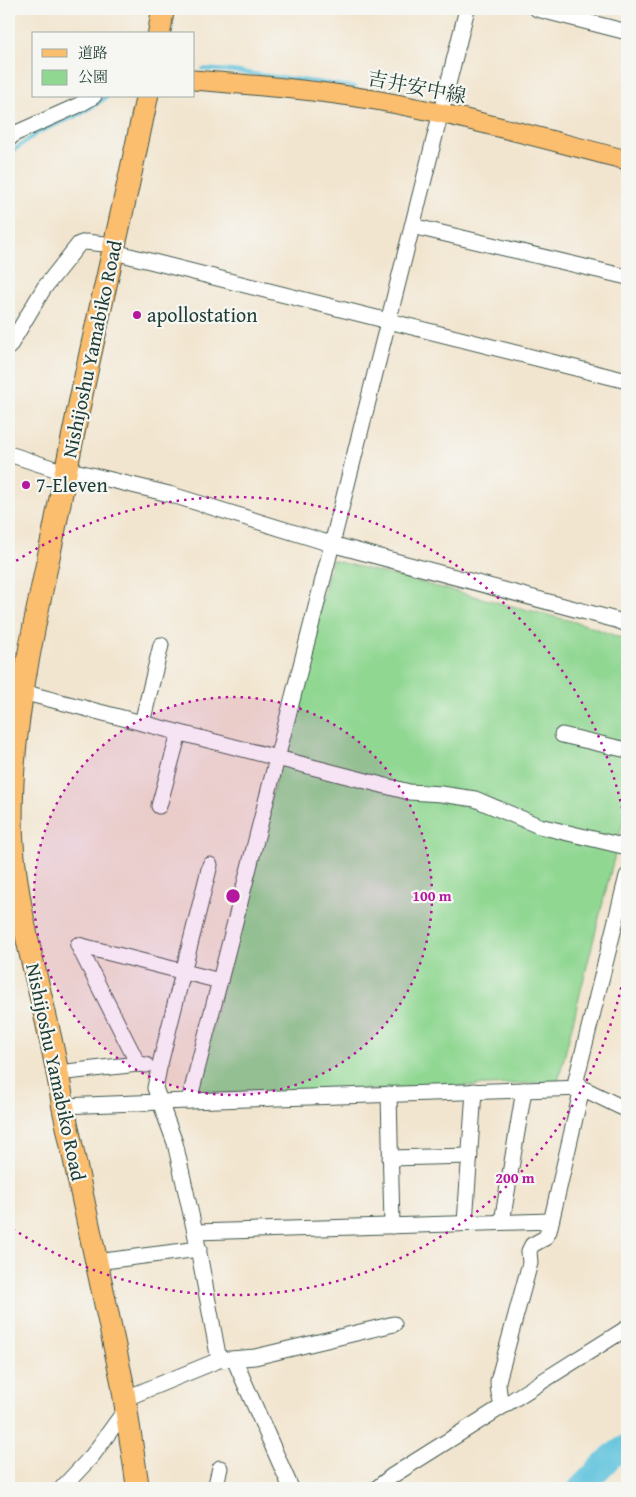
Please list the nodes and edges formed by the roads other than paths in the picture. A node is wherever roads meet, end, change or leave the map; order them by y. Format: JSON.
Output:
{"nodes":[{"id":1,"x":163,"y":9,"type":"edge"},
{"id":2,"x":467,"y":9,"type":"edge"},
{"id":3,"x":537,"y":9,"type":"edge"},
{"id":4,"x":159,"y":32,"type":"edge"},
{"id":5,"x":627,"y":32,"type":"edge"},
{"id":6,"x":195,"y":80,"type":"edge"},
{"id":7,"x":91,"y":98,"type":"edge"},
{"id":8,"x":147,"y":98,"type":"edge"},
{"id":9,"x":441,"y":113,"type":"junction"},
{"id":10,"x":9,"y":139,"type":"edge"},
{"id":11,"x":627,"y":160,"type":"edge"},
{"id":12,"x":412,"y":226,"type":"junction"},
{"id":13,"x":114,"y":249,"type":"junction"},
{"id":14,"x":627,"y":277,"type":"edge"},
{"id":15,"x":388,"y":321,"type":"junction"},
{"id":16,"x":9,"y":347,"type":"edge"},
{"id":17,"x":627,"y":381,"type":"edge"},
{"id":18,"x":9,"y":454,"type":"edge"},
{"id":19,"x":66,"y":468,"type":"junction"},
{"id":20,"x":332,"y":544,"type":"junction"},
{"id":21,"x":627,"y":624,"type":"edge"},
{"id":22,"x":161,"y":645,"type":"dead end"},
{"id":23,"x":22,"y":692,"type":"junction"},
{"id":24,"x":142,"y":723,"type":"junction"},
{"id":25,"x":12,"y":729,"type":"edge"},
{"id":26,"x":179,"y":733,"type":"junction"},
{"id":27,"x":562,"y":735,"type":"dead end"},
{"id":28,"x":627,"y":750,"type":"edge"},
{"id":29,"x":277,"y":759,"type":"junction"},
{"id":30,"x":159,"y":806,"type":"dead end"},
{"id":31,"x":627,"y":847,"type":"edge"},
{"id":32,"x":210,"y":865,"type":"dead end"},
{"id":33,"x":627,"y":876,"type":"edge"},
{"id":34,"x":183,"y":971,"type":"junction"},
{"id":35,"x":220,"y":981,"type":"junction"},
{"id":36,"x":138,"y":1064,"type":"junction"},
{"id":37,"x":159,"y":1068,"type":"junction"},
{"id":38,"x":58,"y":1073,"type":"junction"},
{"id":39,"x":579,"y":1084,"type":"junction"},
{"id":40,"x":524,"y":1090,"type":"junction"},
{"id":41,"x":474,"y":1091,"type":"junction"},
{"id":42,"x":389,"y":1094,"type":"junction"},
{"id":43,"x":189,"y":1101,"type":"junction"},
{"id":44,"x":160,"y":1102,"type":"junction"},
{"id":45,"x":63,"y":1106,"type":"junction"},
{"id":46,"x":627,"y":1110,"type":"edge"},
{"id":47,"x":470,"y":1156,"type":"junction"},
{"id":48,"x":390,"y":1158,"type":"junction"},
{"id":49,"x":552,"y":1221,"type":"junction"},
{"id":50,"x":502,"y":1222,"type":"junction"},
{"id":51,"x":465,"y":1223,"type":"junction"},
{"id":52,"x":392,"y":1226,"type":"junction"},
{"id":53,"x":196,"y":1232,"type":"junction"},
{"id":54,"x":199,"y":1249,"type":"junction"},
{"id":55,"x":96,"y":1262,"type":"junction"},
{"id":56,"x":394,"y":1324,"type":"dead end"},
{"id":57,"x":627,"y":1328,"type":"edge"},
{"id":58,"x":226,"y":1360,"type":"junction"},
{"id":59,"x":125,"y":1404,"type":"junction"},
{"id":60,"x":503,"y":1406,"type":"junction"},
{"id":61,"x":220,"y":1468,"type":"dead end"},
{"id":62,"x":62,"y":1488,"type":"edge"},
{"id":63,"x":138,"y":1488,"type":"edge"},
{"id":64,"x":215,"y":1488,"type":"edge"},
{"id":65,"x":291,"y":1488,"type":"edge"},
{"id":66,"x":377,"y":1488,"type":"edge"}],
"edges":[{"from":1,"to":4,"type":"highway"},
{"from":2,"to":9,"type":"street"},
{"from":3,"to":5,"type":"street"},
{"from":6,"to":9,"type":"main road","name":"吉井安中線"},
{"from":7,"to":10,"type":"street"},
{"from":8,"to":13,"type":"highway","name":"Nishijoshu Yamabiko Road"},
{"from":9,"to":11,"type":"main road","name":"吉井安中線"},
{"from":9,"to":12,"type":"street"},
{"from":12,"to":14,"type":"street"},
{"from":12,"to":15,"type":"street"},
{"from":13,"to":15,"type":"street"},
{"from":13,"to":16,"type":"street"},
{"from":13,"to":19,"type":"highway","name":"Nishijoshu Yamabiko Road"},
{"from":15,"to":17,"type":"street"},
{"from":15,"to":20,"type":"street"},
{"from":18,"to":19,"type":"street"},
{"from":19,"to":20,"type":"street"},
{"from":19,"to":23,"type":"highway","name":"Nishijoshu Yamabiko Road"},
{"from":20,"to":21,"type":"street"},
{"from":20,"to":29,"type":"street"},
{"from":22,"to":24,"type":"street"},
{"from":23,"to":24,"type":"street"},
{"from":23,"to":25,"type":"highway","name":"Nishijoshu Yamabiko Road"},
{"from":24,"to":26,"type":"street"},
{"from":25,"to":38,"type":"highway","name":"Nishijoshu Yamabiko Road"},
{"from":26,"to":29,"type":"street"},
{"from":26,"to":30,"type":"street"},
{"from":27,"to":28,"type":"street"},
{"from":29,"to":31,"type":"street"},
{"from":29,"to":35,"type":"street"},
{"from":32,"to":34,"type":"street"},
{"from":33,"to":39,"type":"street"},
{"from":34,"to":35,"type":"street"},
{"from":34,"to":36,"type":"street"},
{"from":34,"to":37,"type":"street"},
{"from":35,"to":43,"type":"street"},
{"from":36,"to":37,"type":"street"},
{"from":36,"to":38,"type":"street"},
{"from":37,"to":44,"type":"street"},
{"from":38,"to":45,"type":"highway","name":"Nishijoshu Yamabiko Road"},
{"from":39,"to":40,"type":"street"},
{"from":39,"to":46,"type":"street"},
{"from":39,"to":49,"type":"street"},
{"from":40,"to":41,"type":"street"},
{"from":40,"to":50,"type":"street"},
{"from":41,"to":42,"type":"street"},
{"from":41,"to":47,"type":"street"},
{"from":42,"to":43,"type":"street"},
{"from":42,"to":48,"type":"street"},
{"from":43,"to":44,"type":"street"},
{"from":44,"to":45,"type":"street"},
{"from":44,"to":53,"type":"street"},
{"from":45,"to":55,"type":"highway","name":"Nishijoshu Yamabiko Road"},
{"from":47,"to":48,"type":"street"},
{"from":47,"to":51,"type":"street"},
{"from":48,"to":52,"type":"street"},
{"from":49,"to":50,"type":"street"},
{"from":49,"to":60,"type":"street"},
{"from":50,"to":51,"type":"street"},
{"from":51,"to":52,"type":"street"},
{"from":52,"to":53,"type":"street"},
{"from":53,"to":54,"type":"street"},
{"from":54,"to":55,"type":"street"},
{"from":54,"to":58,"type":"street"},
{"from":55,"to":59,"type":"highway","name":"Nishijoshu Yamabiko Road"},
{"from":56,"to":58,"type":"street"},
{"from":57,"to":60,"type":"street"},
{"from":58,"to":59,"type":"street"},
{"from":58,"to":65,"type":"street"},
{"from":59,"to":62,"type":"street"},
{"from":59,"to":63,"type":"highway","name":"Nishijoshu Yamabiko Road"},
{"from":60,"to":66,"type":"street"},
{"from":61,"to":64,"type":"street"}]}
